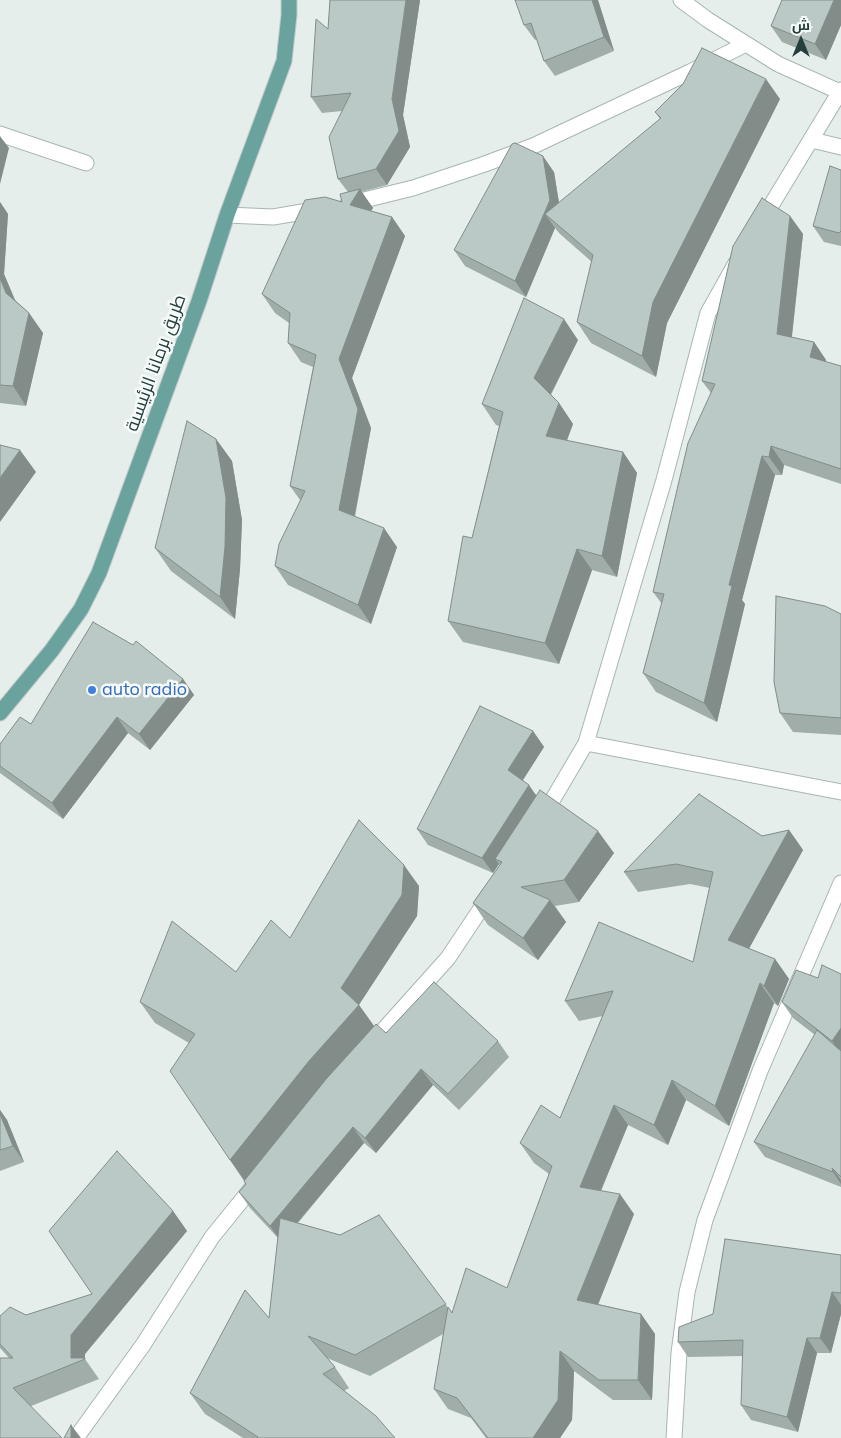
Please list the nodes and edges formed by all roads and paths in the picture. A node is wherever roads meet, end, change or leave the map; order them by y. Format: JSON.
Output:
{"nodes":[{"id":1,"x":289,"y":0,"type":"edge"},
{"id":2,"x":682,"y":0,"type":"edge"},
{"id":3,"x":746,"y":44,"type":"junction"},
{"id":4,"x":840,"y":91,"type":"edge"},
{"id":5,"x":0,"y":134,"type":"edge"},
{"id":6,"x":812,"y":140,"type":"junction"},
{"id":7,"x":841,"y":147,"type":"edge"},
{"id":8,"x":86,"y":163,"type":"dead end"},
{"id":9,"x":227,"y":216,"type":"junction"},
{"id":10,"x":755,"y":232,"type":"edge"},
{"id":11,"x":744,"y":249,"type":"edge"},
{"id":12,"x":0,"y":712,"type":"edge"},
{"id":13,"x":586,"y":743,"type":"junction"},
{"id":14,"x":841,"y":792,"type":"edge"},
{"id":15,"x":534,"y":830,"type":"edge"},
{"id":16,"x":841,"y":883,"type":"edge"},
{"id":17,"x":496,"y":886,"type":"edge"},
{"id":18,"x":357,"y":1059,"type":"edge"},
{"id":19,"x":267,"y":1170,"type":"edge"},
{"id":20,"x":76,"y":1438,"type":"edge"},
{"id":21,"x":674,"y":1438,"type":"edge"}],
"edges":[{"from":1,"to":9,"type":"main road","name":"طريق برمانا الرئيسية"},
{"from":2,"to":3,"type":"street"},
{"from":3,"to":4,"type":"street"},
{"from":3,"to":9,"type":"street"},
{"from":4,"to":6,"type":"street"},
{"from":5,"to":8,"type":"street"},
{"from":6,"to":7,"type":"street"},
{"from":6,"to":10,"type":"street"},
{"from":9,"to":12,"type":"main road","name":"طريق برمانا الرئيسية"},
{"from":11,"to":13,"type":"street"},
{"from":13,"to":14,"type":"street"},
{"from":13,"to":15,"type":"street"},
{"from":16,"to":21,"type":"street"},
{"from":17,"to":18,"type":"street"},
{"from":19,"to":20,"type":"street"}]}
